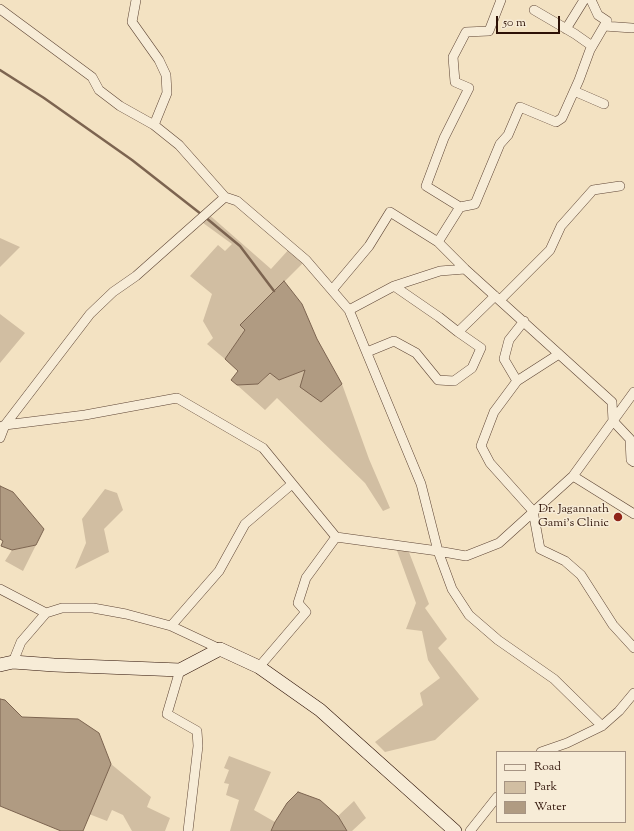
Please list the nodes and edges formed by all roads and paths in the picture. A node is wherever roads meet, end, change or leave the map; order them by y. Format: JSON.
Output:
{"nodes":[{"id":1,"x":136,"y":0,"type":"edge"},
{"id":2,"x":501,"y":0,"type":"edge"},
{"id":3,"x":584,"y":0,"type":"edge"},
{"id":4,"x":591,"y":0,"type":"edge"},
{"id":5,"x":0,"y":9,"type":"edge"},
{"id":6,"x":534,"y":10,"type":"dead end"},
{"id":7,"x":604,"y":26,"type":"junction"},
{"id":8,"x":632,"y":28,"type":"dead end"},
{"id":9,"x":566,"y":29,"type":"junction"},
{"id":10,"x":592,"y":46,"type":"junction"},
{"id":11,"x":574,"y":91,"type":"junction"},
{"id":12,"x":604,"y":104,"type":"dead end"},
{"id":13,"x":154,"y":125,"type":"junction"},
{"id":14,"x":620,"y":186,"type":"dead end"},
{"id":15,"x":225,"y":197,"type":"junction"},
{"id":16,"x":460,"y":207,"type":"junction"},
{"id":17,"x":438,"y":242,"type":"junction"},
{"id":18,"x":465,"y":269,"type":"junction"},
{"id":19,"x":394,"y":286,"type":"junction"},
{"id":20,"x":332,"y":290,"type":"junction"},
{"id":21,"x":497,"y":298,"type":"junction"},
{"id":22,"x":349,"y":310,"type":"junction"},
{"id":23,"x":524,"y":322,"type":"junction"},
{"id":24,"x":458,"y":332,"type":"junction"},
{"id":25,"x":367,"y":352,"type":"junction"},
{"id":26,"x":559,"y":354,"type":"junction"},
{"id":27,"x":517,"y":381,"type":"junction"},
{"id":28,"x":634,"y":392,"type":"edge"},
{"id":29,"x":613,"y":421,"type":"junction"},
{"id":30,"x":3,"y":426,"type":"edge"},
{"id":31,"x":0,"y":438,"type":"edge"},
{"id":32,"x":634,"y":462,"type":"edge"},
{"id":33,"x":573,"y":476,"type":"junction"},
{"id":34,"x":292,"y":484,"type":"junction"},
{"id":35,"x":534,"y":511,"type":"junction"},
{"id":36,"x":634,"y":514,"type":"edge"},
{"id":37,"x":336,"y":538,"type":"junction"},
{"id":38,"x":438,"y":551,"type":"junction"},
{"id":39,"x":0,"y":589,"type":"edge"},
{"id":40,"x":46,"y":613,"type":"junction"},
{"id":41,"x":170,"y":626,"type":"junction"},
{"id":42,"x":634,"y":648,"type":"edge"},
{"id":43,"x":220,"y":649,"type":"junction"},
{"id":44,"x":13,"y":662,"type":"junction"},
{"id":45,"x":0,"y":665,"type":"edge"},
{"id":46,"x":259,"y":667,"type":"junction"},
{"id":47,"x":180,"y":670,"type":"junction"},
{"id":48,"x":634,"y":693,"type":"edge"},
{"id":49,"x":602,"y":726,"type":"junction"},
{"id":50,"x":544,"y":751,"type":"edge"},
{"id":51,"x":496,"y":798,"type":"edge"},
{"id":52,"x":188,"y":831,"type":"edge"},
{"id":53,"x":455,"y":831,"type":"edge"},
{"id":54,"x":470,"y":831,"type":"edge"}],
"edges":[{"from":1,"to":13,"type":"street"},
{"from":2,"to":16,"type":"street"},
{"from":3,"to":9,"type":"street"},
{"from":4,"to":7,"type":"street"},
{"from":5,"to":13,"type":"street"},
{"from":6,"to":9,"type":"street"},
{"from":7,"to":8,"type":"street"},
{"from":7,"to":10,"type":"street"},
{"from":9,"to":10,"type":"street"},
{"from":10,"to":11,"type":"street"},
{"from":11,"to":12,"type":"street"},
{"from":11,"to":16,"type":"street"},
{"from":13,"to":15,"type":"street"},
{"from":14,"to":21,"type":"street"},
{"from":15,"to":20,"type":"street"},
{"from":15,"to":30,"type":"street"},
{"from":16,"to":17,"type":"street"},
{"from":17,"to":18,"type":"street"},
{"from":17,"to":20,"type":"street"},
{"from":18,"to":19,"type":"street"},
{"from":18,"to":21,"type":"street"},
{"from":19,"to":22,"type":"street"},
{"from":19,"to":24,"type":"street"},
{"from":20,"to":22,"type":"street"},
{"from":21,"to":23,"type":"street"},
{"from":21,"to":24,"type":"street"},
{"from":22,"to":25,"type":"street"},
{"from":23,"to":26,"type":"street"},
{"from":23,"to":27,"type":"street"},
{"from":24,"to":25,"type":"street"},
{"from":25,"to":38,"type":"street"},
{"from":26,"to":27,"type":"street"},
{"from":26,"to":29,"type":"street"},
{"from":27,"to":35,"type":"street"},
{"from":28,"to":29,"type":"street"},
{"from":29,"to":32,"type":"street"},
{"from":29,"to":33,"type":"street"},
{"from":30,"to":31,"type":"street"},
{"from":30,"to":34,"type":"street"},
{"from":33,"to":35,"type":"street"},
{"from":33,"to":36,"type":"street"},
{"from":34,"to":37,"type":"street"},
{"from":34,"to":41,"type":"street"},
{"from":35,"to":38,"type":"street"},
{"from":35,"to":42,"type":"street"},
{"from":37,"to":38,"type":"street"},
{"from":37,"to":46,"type":"street"},
{"from":38,"to":49,"type":"street"},
{"from":39,"to":40,"type":"street"},
{"from":40,"to":41,"type":"street"},
{"from":40,"to":44,"type":"street"},
{"from":41,"to":43,"type":"street"},
{"from":43,"to":46,"type":"main road"},
{"from":43,"to":47,"type":"main road"},
{"from":44,"to":45,"type":"main road"},
{"from":44,"to":47,"type":"main road"},
{"from":46,"to":53,"type":"main road"},
{"from":47,"to":52,"type":"street"},
{"from":48,"to":49,"type":"street"},
{"from":49,"to":50,"type":"street"},
{"from":51,"to":54,"type":"street"}]}
